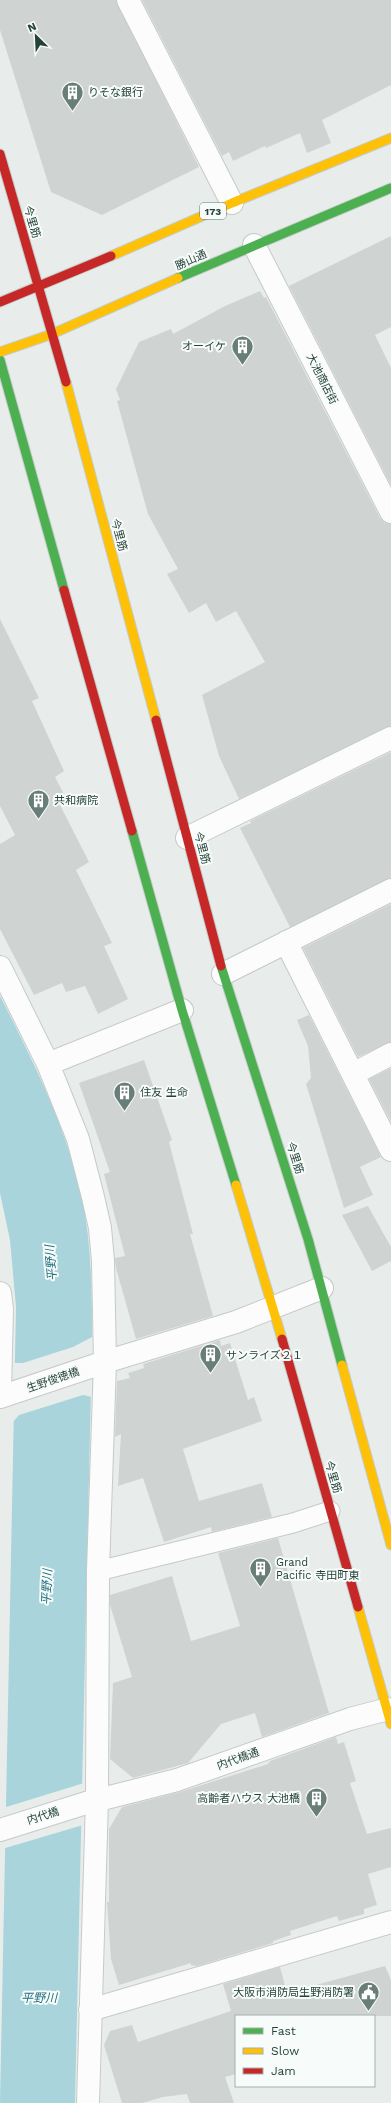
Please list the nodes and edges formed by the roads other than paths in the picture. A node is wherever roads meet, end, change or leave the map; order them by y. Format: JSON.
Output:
{"nodes":[{"id":1,"x":128,"y":0,"type":"edge"},
{"id":2,"x":391,"y":138,"type":"edge"},
{"id":3,"x":0,"y":154,"type":"edge"},
{"id":4,"x":391,"y":188,"type":"edge"},
{"id":5,"x":232,"y":203,"type":"junction"},
{"id":6,"x":254,"y":245,"type":"junction"},
{"id":7,"x":37,"y":288,"type":"junction"},
{"id":8,"x":0,"y":302,"type":"edge"},
{"id":9,"x":52,"y":334,"type":"junction"},
{"id":10,"x":0,"y":352,"type":"edge"},
{"id":11,"x":0,"y":360,"type":"edge"},
{"id":12,"x":391,"y":512,"type":"edge"},
{"id":13,"x":391,"y":738,"type":"edge"},
{"id":14,"x":187,"y":838,"type":"junction"},
{"id":15,"x":391,"y":890,"type":"edge"},
{"id":16,"x":286,"y":942,"type":"junction"},
{"id":17,"x":0,"y":967,"type":"edge"},
{"id":18,"x":223,"y":974,"type":"junction"},
{"id":19,"x":182,"y":1010,"type":"junction"},
{"id":20,"x":391,"y":1054,"type":"edge"},
{"id":21,"x":48,"y":1064,"type":"junction"},
{"id":22,"x":352,"y":1074,"type":"junction"},
{"id":23,"x":391,"y":1150,"type":"edge"},
{"id":24,"x":322,"y":1288,"type":"junction"},
{"id":25,"x":0,"y":1293,"type":"edge"},
{"id":26,"x":273,"y":1307,"type":"junction"},
{"id":27,"x":99,"y":1364,"type":"junction"},
{"id":28,"x":4,"y":1394,"type":"edge"},
{"id":29,"x":330,"y":1511,"type":"junction"},
{"id":30,"x":391,"y":1545,"type":"edge"},
{"id":31,"x":98,"y":1571,"type":"junction"},
{"id":32,"x":389,"y":1716,"type":"edge"},
{"id":33,"x":91,"y":1802,"type":"junction"},
{"id":34,"x":0,"y":1830,"type":"edge"},
{"id":35,"x":391,"y":1922,"type":"edge"},
{"id":36,"x":90,"y":2010,"type":"junction"},
{"id":37,"x":88,"y":2103,"type":"edge"}],
"edges":[{"from":1,"to":5,"type":"street"},
{"from":2,"to":5,"type":"main road","number":"173"},
{"from":3,"to":7,"type":"main road","name":"今里筋"},
{"from":4,"to":6,"type":"main road","name":"勝山通"},
{"from":5,"to":7,"type":"main road","number":"173"},
{"from":6,"to":9,"type":"main road","name":"勝山通"},
{"from":6,"to":12,"type":"street","name":"大池商店街"},
{"from":7,"to":8,"type":"main road","number":"173"},
{"from":7,"to":9,"type":"main road","name":"今里筋"},
{"from":9,"to":10,"type":"main road","name":"勝山通"},
{"from":9,"to":14,"type":"main road","name":"今里筋"},
{"from":11,"to":19,"type":"main road","name":"今里筋"},
{"from":13,"to":14,"type":"street"},
{"from":14,"to":18,"type":"main road","name":"今里筋"},
{"from":15,"to":16,"type":"street"},
{"from":16,"to":18,"type":"street"},
{"from":16,"to":22,"type":"street"},
{"from":17,"to":21,"type":"street"},
{"from":18,"to":24,"type":"main road","name":"今里筋"},
{"from":19,"to":21,"type":"street"},
{"from":19,"to":26,"type":"main road","name":"今里筋"},
{"from":20,"to":22,"type":"street"},
{"from":21,"to":27,"type":"street"},
{"from":22,"to":23,"type":"street"},
{"from":24,"to":26,"type":"street","name":"生野俊徳橋"},
{"from":24,"to":30,"type":"main road","name":"今里筋"},
{"from":25,"to":28,"type":"street"},
{"from":26,"to":27,"type":"street","name":"生野俊徳橋"},
{"from":26,"to":29,"type":"main road","name":"今里筋"},
{"from":27,"to":28,"type":"street","name":"生野俊徳橋"},
{"from":27,"to":31,"type":"street"},
{"from":29,"to":31,"type":"lane"},
{"from":29,"to":32,"type":"main road","name":"今里筋"},
{"from":31,"to":33,"type":"street"},
{"from":32,"to":33,"type":"street","name":"内代橋通"},
{"from":33,"to":34,"type":"street","name":"内代橋"},
{"from":33,"to":36,"type":"street"},
{"from":35,"to":36,"type":"street"},
{"from":36,"to":37,"type":"street"}]}
